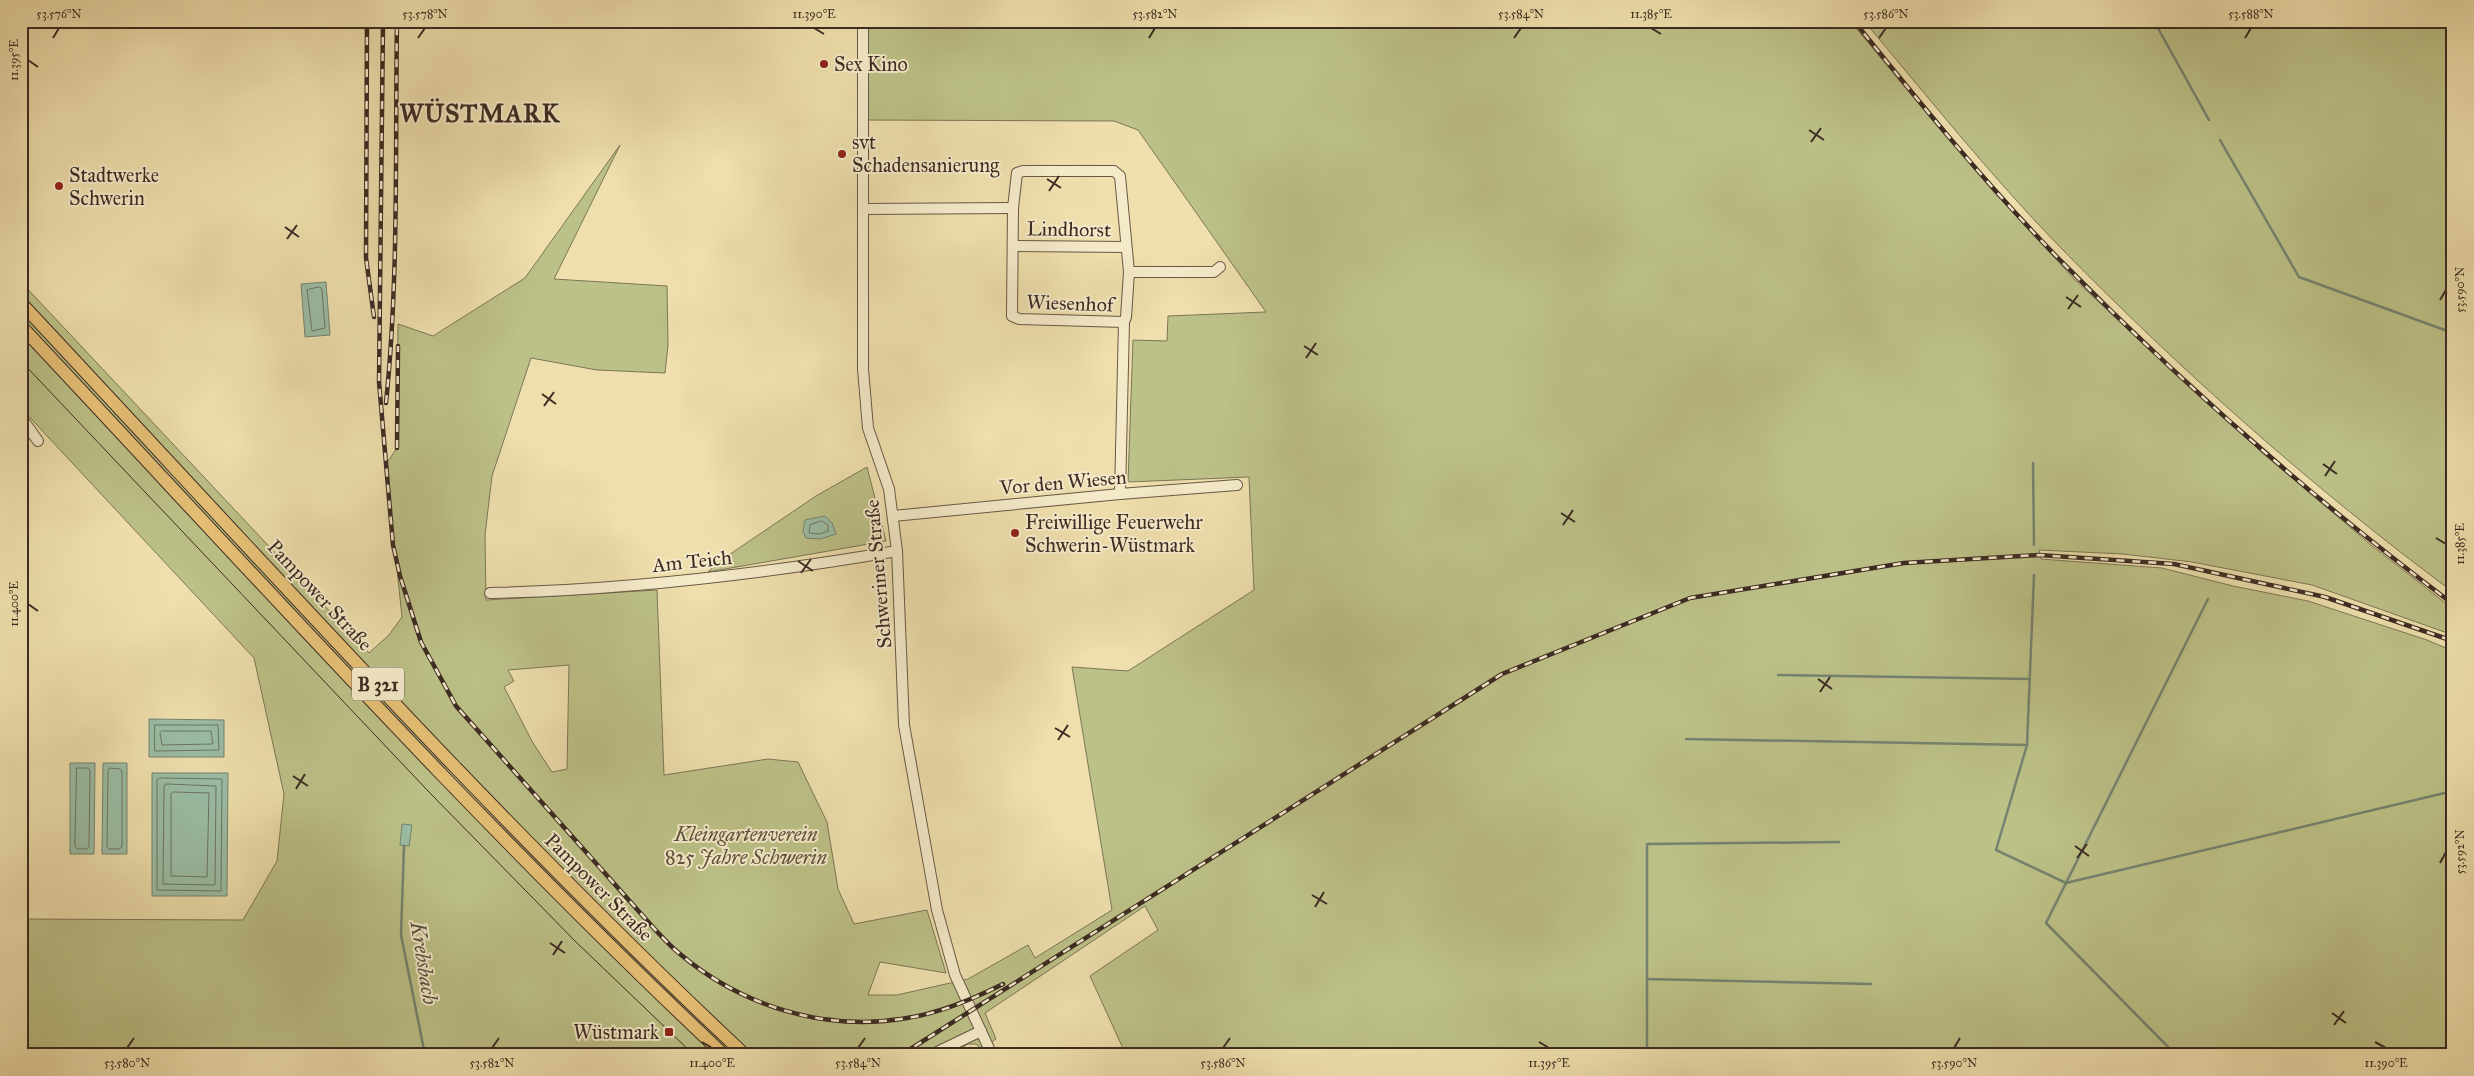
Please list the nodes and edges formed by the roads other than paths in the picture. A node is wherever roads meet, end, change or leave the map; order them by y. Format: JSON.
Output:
{"nodes":[{"id":1,"x":863,"y":21,"type":"edge"},
{"id":2,"x":1013,"y":208,"type":"junction"},
{"id":3,"x":863,"y":209,"type":"junction"},
{"id":4,"x":1013,"y":246,"type":"junction"},
{"id":5,"x":1125,"y":248,"type":"junction"},
{"id":6,"x":1220,"y":267,"type":"dead end"},
{"id":7,"x":1129,"y":272,"type":"junction"},
{"id":8,"x":21,"y":303,"type":"edge"},
{"id":9,"x":1124,"y":322,"type":"junction"},
{"id":10,"x":21,"y":326,"type":"edge"},
{"id":11,"x":21,"y":417,"type":"edge"},
{"id":12,"x":38,"y":441,"type":"dead end"},
{"id":13,"x":1236,"y":486,"type":"dead end"},
{"id":14,"x":1120,"y":494,"type":"junction"},
{"id":15,"x":893,"y":516,"type":"junction"},
{"id":16,"x":897,"y":551,"type":"junction"},
{"id":17,"x":490,"y":593,"type":"dead end"},
{"id":18,"x":981,"y":1032,"type":"junction"},
{"id":19,"x":724,"y":1055,"type":"edge"},
{"id":20,"x":745,"y":1055,"type":"edge"},
{"id":21,"x":931,"y":1055,"type":"edge"},
{"id":22,"x":992,"y":1055,"type":"edge"}],
"edges":[{"from":1,"to":3,"type":"street","name":"Schweriner Straße"},
{"from":2,"to":3,"type":"street"},
{"from":2,"to":4,"type":"street","name":"Wiesenhof"},
{"from":2,"to":5,"type":"street","name":"Lindhorst"},
{"from":3,"to":15,"type":"street","name":"Schweriner Straße"},
{"from":4,"to":5,"type":"street","name":"Lindhorst"},
{"from":4,"to":9,"type":"street","name":"Wiesenhof"},
{"from":5,"to":7,"type":"street","name":"Lindhorst"},
{"from":6,"to":7,"type":"street"},
{"from":7,"to":9,"type":"street","name":"Lindhorst"},
{"from":8,"to":20,"type":"main road","name":"Pampower Straße","number":"B 321"},
{"from":9,"to":14,"type":"street","name":"Wiesenhof"},
{"from":10,"to":19,"type":"main road","name":"Pampower Straße","number":"B 321"},
{"from":11,"to":12,"type":"street"},
{"from":13,"to":14,"type":"street","name":"Vor den Wiesen"},
{"from":14,"to":15,"type":"street","name":"Vor den Wiesen"},
{"from":15,"to":16,"type":"street","name":"Schweriner Straße"},
{"from":16,"to":17,"type":"street","name":"Am Teich"},
{"from":16,"to":18,"type":"street","name":"Schweriner Straße"},
{"from":18,"to":21,"type":"street"},
{"from":18,"to":22,"type":"street","name":"Schweriner Straße"}]}
